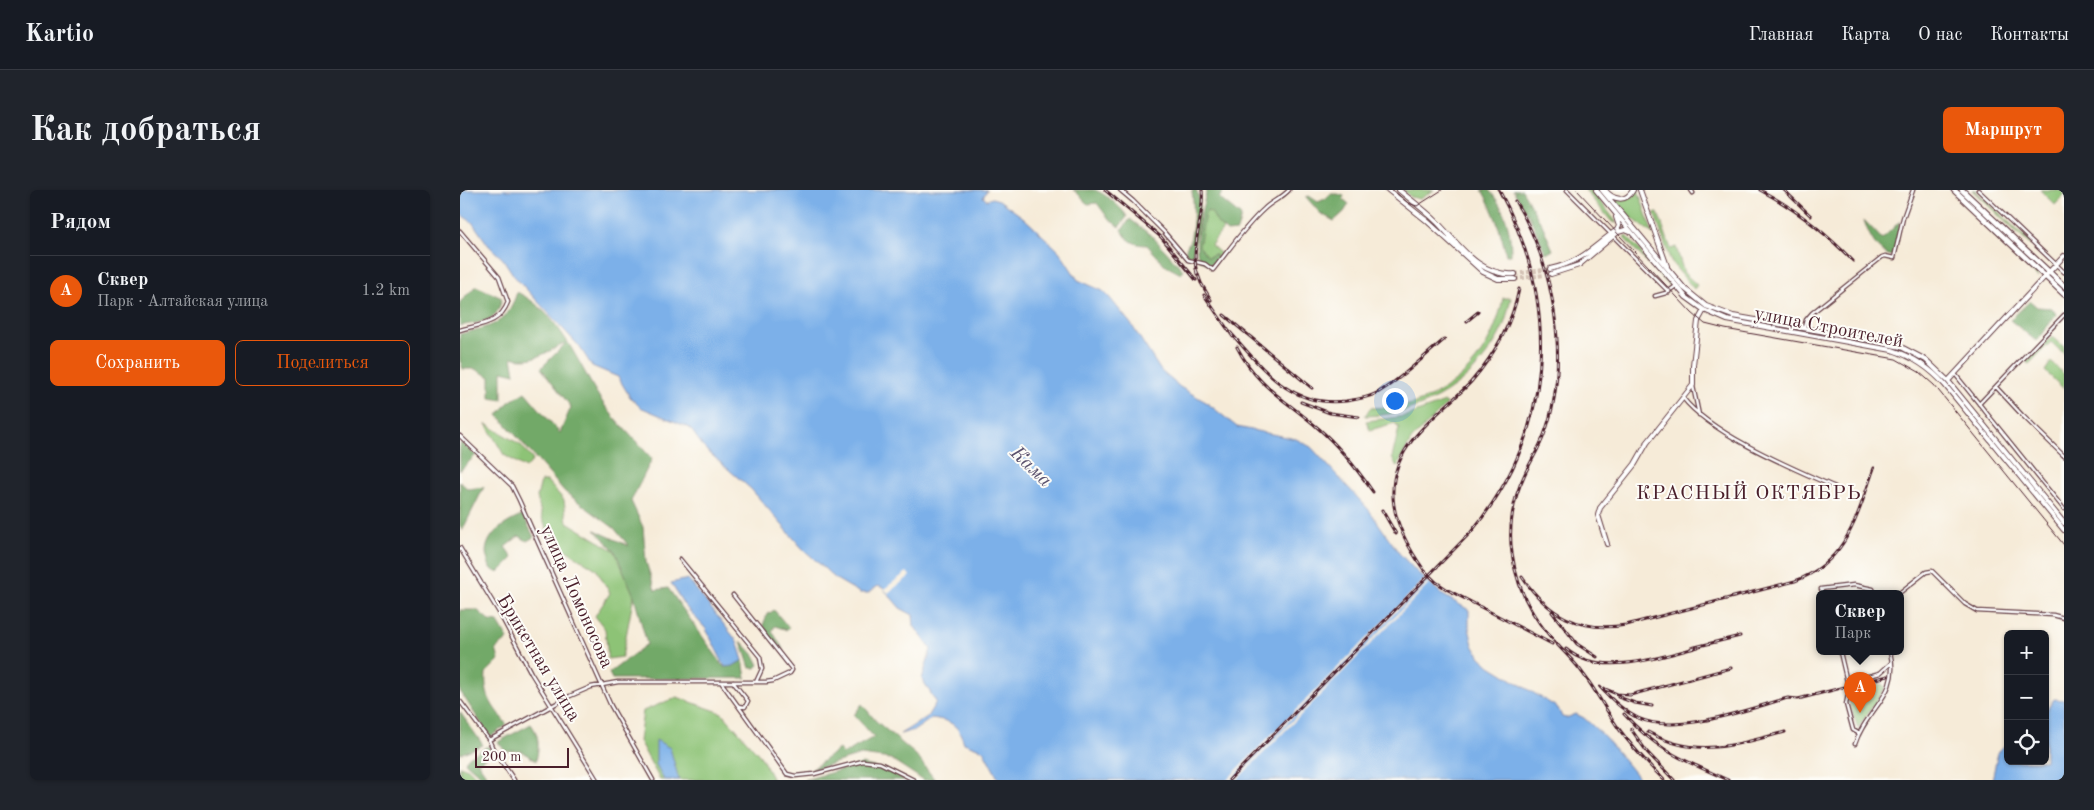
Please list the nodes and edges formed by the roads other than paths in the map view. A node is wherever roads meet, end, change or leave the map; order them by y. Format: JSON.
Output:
{"nodes":[{"id":1,"x":1120,"y":190,"type":"edge"},
{"id":2,"x":1289,"y":190,"type":"edge"},
{"id":3,"x":1388,"y":190,"type":"edge"},
{"id":4,"x":1399,"y":190,"type":"edge"},
{"id":5,"x":1567,"y":190,"type":"edge"},
{"id":6,"x":1596,"y":190,"type":"edge"},
{"id":7,"x":1603,"y":190,"type":"edge"},
{"id":8,"x":1633,"y":190,"type":"edge"},
{"id":9,"x":1640,"y":190,"type":"edge"},
{"id":10,"x":1913,"y":190,"type":"edge"},
{"id":11,"x":1954,"y":190,"type":"edge"},
{"id":12,"x":1962,"y":190,"type":"edge"},
{"id":13,"x":1978,"y":190,"type":"edge"},
{"id":14,"x":1614,"y":212,"type":"junction"},
{"id":15,"x":460,"y":231,"type":"edge"},
{"id":16,"x":1632,"y":234,"type":"junction"},
{"id":17,"x":1611,"y":236,"type":"junction"},
{"id":18,"x":2064,"y":256,"type":"edge"},
{"id":19,"x":2057,"y":265,"type":"junction"},
{"id":20,"x":1668,"y":270,"type":"junction"},
{"id":21,"x":1551,"y":271,"type":"tunnel mouth"},
{"id":22,"x":2064,"y":272,"type":"edge"},
{"id":23,"x":2048,"y":274,"type":"junction"},
{"id":24,"x":1676,"y":286,"type":"junction"},
{"id":25,"x":2064,"y":286,"type":"edge"},
{"id":26,"x":1669,"y":292,"type":"junction"},
{"id":27,"x":2064,"y":294,"type":"edge"},
{"id":28,"x":1656,"y":296,"type":"dead end"},
{"id":29,"x":1705,"y":308,"type":"junction"},
{"id":30,"x":2064,"y":315,"type":"edge"},
{"id":31,"x":1804,"y":328,"type":"junction"},
{"id":32,"x":460,"y":330,"type":"edge"},
{"id":33,"x":1954,"y":374,"type":"junction"},
{"id":34,"x":1948,"y":380,"type":"junction"},
{"id":35,"x":1693,"y":384,"type":"junction"},
{"id":36,"x":1945,"y":385,"type":"junction"},
{"id":37,"x":1996,"y":387,"type":"junction"},
{"id":38,"x":1682,"y":398,"type":"junction"},
{"id":39,"x":1979,"y":404,"type":"junction"},
{"id":40,"x":1699,"y":416,"type":"junction"},
{"id":41,"x":460,"y":436,"type":"edge"},
{"id":42,"x":2064,"y":456,"type":"edge"},
{"id":43,"x":1834,"y":488,"type":"dead end"},
{"id":44,"x":2064,"y":509,"type":"edge"},
{"id":45,"x":2064,"y":523,"type":"edge"},
{"id":46,"x":2064,"y":530,"type":"edge"},
{"id":47,"x":1607,"y":544,"type":"dead end"},
{"id":48,"x":460,"y":548,"type":"edge"},
{"id":49,"x":680,"y":559,"type":"dead end"},
{"id":50,"x":1822,"y":590,"type":"edge"},
{"id":51,"x":1874,"y":590,"type":"edge"},
{"id":52,"x":1903,"y":590,"type":"edge"},
{"id":53,"x":733,"y":595,"type":"dead end"},
{"id":54,"x":2064,"y":618,"type":"edge"},
{"id":55,"x":1841,"y":655,"type":"edge"},
{"id":56,"x":1891,"y":655,"type":"edge"},
{"id":57,"x":1892,"y":661,"type":"junction"},
{"id":58,"x":721,"y":682,"type":"junction"},
{"id":59,"x":733,"y":682,"type":"junction"},
{"id":60,"x":756,"y":682,"type":"junction"},
{"id":61,"x":602,"y":684,"type":"junction"},
{"id":62,"x":1848,"y":695,"type":"dead end"},
{"id":63,"x":460,"y":701,"type":"edge"},
{"id":64,"x":552,"y":706,"type":"junction"},
{"id":65,"x":739,"y":706,"type":"junction"},
{"id":66,"x":1858,"y":734,"type":"junction"},
{"id":67,"x":489,"y":740,"type":"junction"},
{"id":68,"x":1855,"y":744,"type":"dead end"},
{"id":69,"x":514,"y":780,"type":"edge"},
{"id":70,"x":597,"y":780,"type":"edge"},
{"id":71,"x":653,"y":780,"type":"edge"},
{"id":72,"x":914,"y":780,"type":"edge"}],
"edges":[{"from":1,"to":2,"type":"street"},
{"from":3,"to":4,"type":"main road"},
{"from":5,"to":17,"type":"street"},
{"from":6,"to":14,"type":"main road","name":"улица Строителей"},
{"from":7,"to":8,"type":"main road"},
{"from":7,"to":20,"type":"main road","name":"улица Строителей"},
{"from":9,"to":20,"type":"main road"},
{"from":10,"to":31,"type":"street"},
{"from":11,"to":23,"type":"main road"},
{"from":12,"to":23,"type":"main road"},
{"from":13,"to":19,"type":"street"},
{"from":14,"to":16,"type":"main road","name":"улица Строителей"},
{"from":14,"to":17,"type":"main road"},
{"from":15,"to":32,"type":"street"},
{"from":16,"to":17,"type":"main road"},
{"from":16,"to":24,"type":"main road","name":"улица Строителей"},
{"from":17,"to":21,"type":"main road"},
{"from":17,"to":26,"type":"street"},
{"from":18,"to":19,"type":"main road"},
{"from":19,"to":22,"type":"street"},
{"from":19,"to":23,"type":"main road"},
{"from":20,"to":29,"type":"main road","name":"улица Строителей"},
{"from":23,"to":25,"type":"main road"},
{"from":23,"to":27,"type":"main road"},
{"from":23,"to":33,"type":"main road"},
{"from":24,"to":26,"type":"street"},
{"from":24,"to":29,"type":"main road","name":"улица Строителей"},
{"from":26,"to":28,"type":"street"},
{"from":29,"to":31,"type":"main road","name":"улица Строителей"},
{"from":29,"to":35,"type":"main road"},
{"from":29,"to":36,"type":"main road","name":"улица Строителей"},
{"from":30,"to":37,"type":"street"},
{"from":31,"to":34,"type":"main road","name":"улица Строителей"},
{"from":33,"to":34,"type":"main road"},
{"from":33,"to":39,"type":"street"},
{"from":34,"to":36,"type":"main road"},
{"from":34,"to":45,"type":"main road","name":"улица Строителей"},
{"from":35,"to":38,"type":"main road"},
{"from":35,"to":40,"type":"street"},
{"from":36,"to":46,"type":"main road","name":"улица Строителей"},
{"from":37,"to":39,"type":"street"},
{"from":37,"to":42,"type":"street"},
{"from":38,"to":40,"type":"street"},
{"from":38,"to":47,"type":"main road"},
{"from":39,"to":44,"type":"street"},
{"from":40,"to":43,"type":"street"},
{"from":41,"to":61,"type":"street","name":"улица Ломоносова"},
{"from":48,"to":64,"type":"street","name":"Брикетная улица"},
{"from":49,"to":60,"type":"street"},
{"from":50,"to":51,"type":"street"},
{"from":52,"to":54,"type":"street"},
{"from":53,"to":60,"type":"street"},
{"from":55,"to":57,"type":"street"},
{"from":56,"to":57,"type":"street"},
{"from":57,"to":66,"type":"street"},
{"from":58,"to":59,"type":"street"},
{"from":58,"to":61,"type":"street"},
{"from":58,"to":65,"type":"street"},
{"from":59,"to":60,"type":"street"},
{"from":59,"to":65,"type":"street"},
{"from":61,"to":64,"type":"street"},
{"from":61,"to":71,"type":"street","name":"улица Ломоносова"},
{"from":62,"to":66,"type":"street"},
{"from":63,"to":67,"type":"street"},
{"from":64,"to":67,"type":"street"},
{"from":64,"to":70,"type":"street","name":"Брикетная улица"},
{"from":65,"to":72,"type":"street"},
{"from":66,"to":68,"type":"street"},
{"from":67,"to":69,"type":"street"}]}
